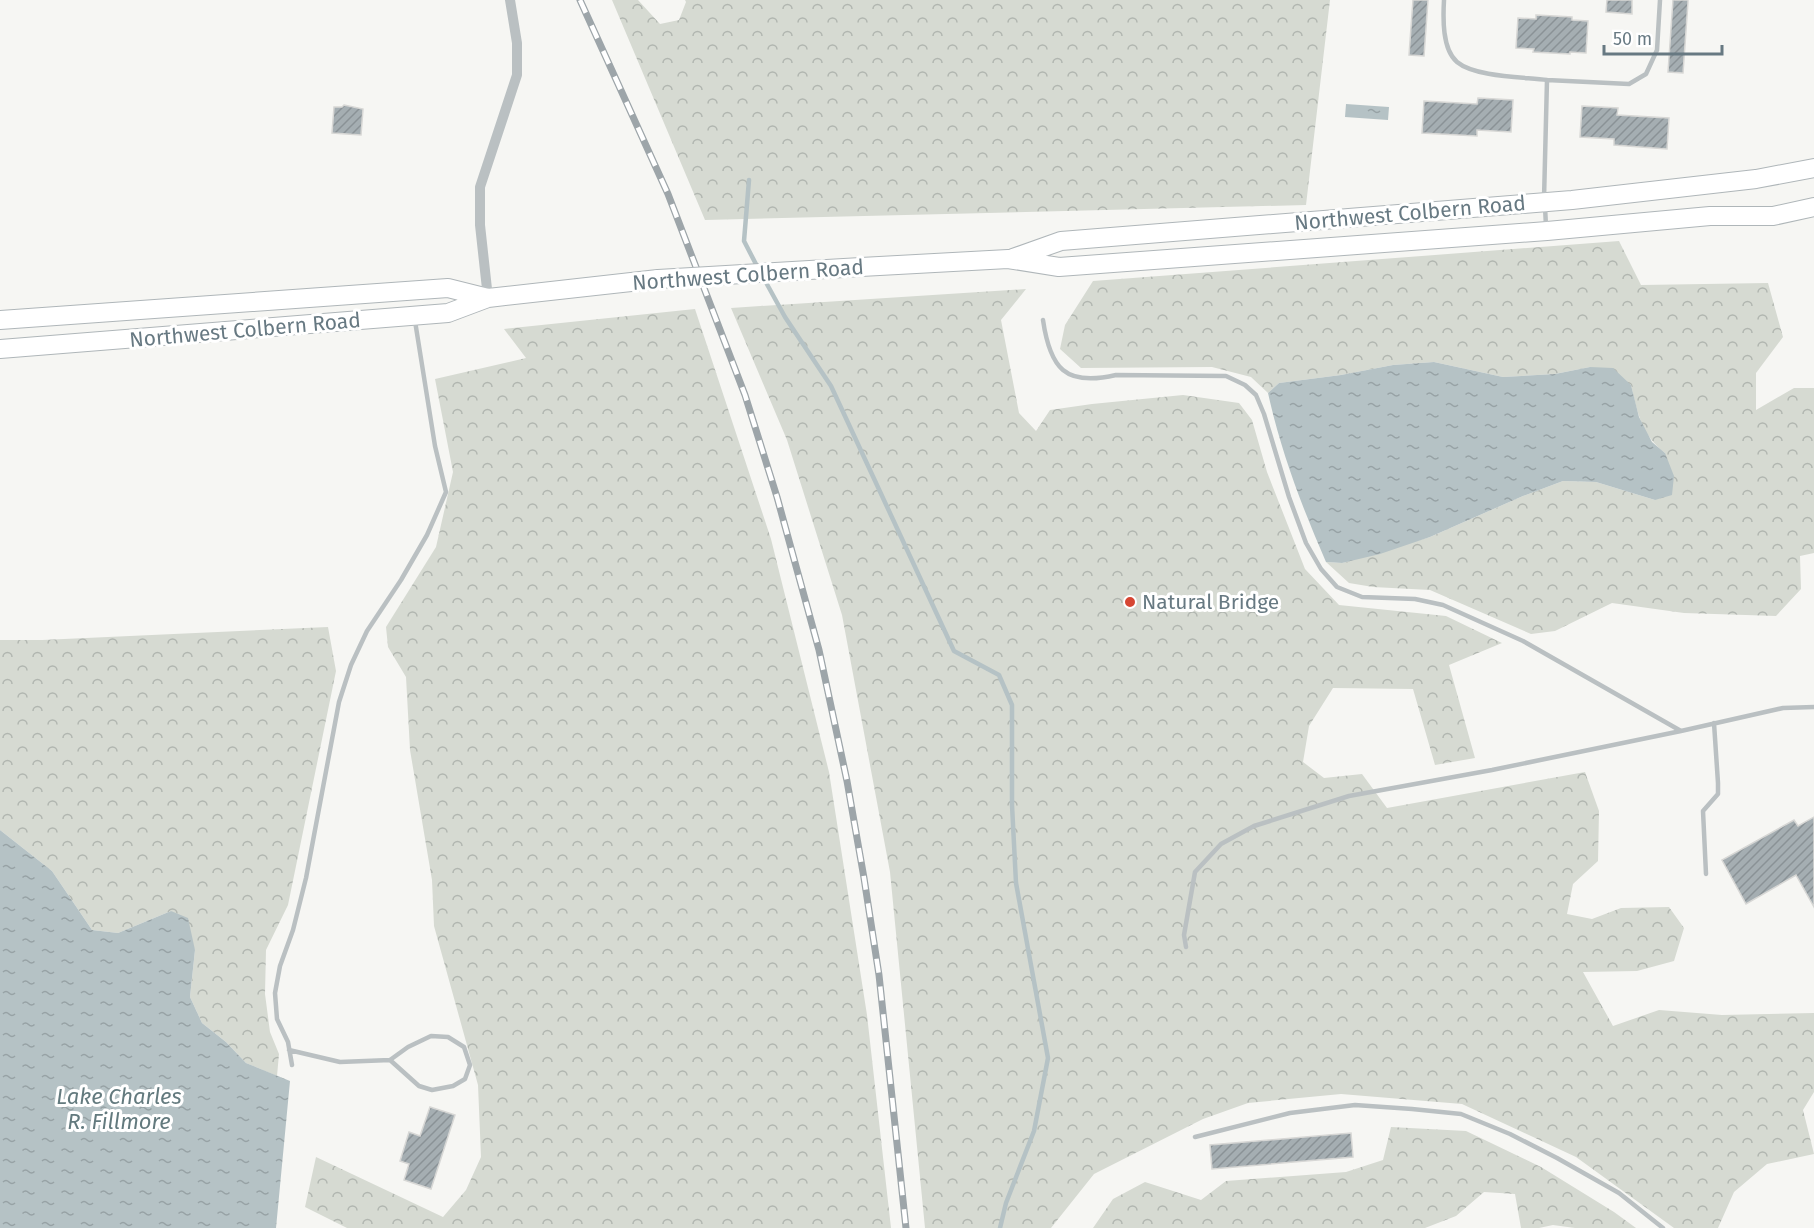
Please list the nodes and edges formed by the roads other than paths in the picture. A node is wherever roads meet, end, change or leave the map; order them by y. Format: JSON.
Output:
{"nodes":[{"id":1,"x":510,"y":0,"type":"edge"},
{"id":2,"x":1444,"y":0,"type":"edge"},
{"id":3,"x":1660,"y":0,"type":"edge"},
{"id":4,"x":1547,"y":80,"type":"junction"},
{"id":5,"x":1814,"y":168,"type":"edge"},
{"id":6,"x":1544,"y":201,"type":"junction"},
{"id":7,"x":1814,"y":207,"type":"edge"},
{"id":8,"x":1547,"y":231,"type":"junction"},
{"id":9,"x":1008,"y":259,"type":"junction"},
{"id":10,"x":488,"y":298,"type":"junction"},
{"id":11,"x":414,"y":316,"type":"junction"},
{"id":12,"x":0,"y":320,"type":"edge"},
{"id":13,"x":1043,"y":320,"type":"dead end"},
{"id":14,"x":0,"y":349,"type":"edge"},
{"id":15,"x":1814,"y":707,"type":"edge"},
{"id":16,"x":1714,"y":723,"type":"junction"},
{"id":17,"x":1681,"y":731,"type":"junction"},
{"id":18,"x":1706,"y":874,"type":"dead end"},
{"id":19,"x":1186,"y":946,"type":"dead end"},
{"id":20,"x":289,"y":1050,"type":"junction"},
{"id":21,"x":390,"y":1060,"type":"junction"},
{"id":22,"x":292,"y":1065,"type":"dead end"},
{"id":23,"x":1195,"y":1137,"type":"dead end"},
{"id":24,"x":1663,"y":1228,"type":"edge"}],
"edges":[{"from":1,"to":10,"type":"street"},
{"from":2,"to":4,"type":"lane"},
{"from":3,"to":4,"type":"lane"},
{"from":4,"to":6,"type":"lane"},
{"from":5,"to":6,"type":"main road","name":"Northwest Colbern Road"},
{"from":6,"to":8,"type":"lane"},
{"from":6,"to":9,"type":"main road","name":"Northwest Colbern Road"},
{"from":7,"to":8,"type":"main road","name":"Northwest Colbern Road"},
{"from":8,"to":9,"type":"main road","name":"Northwest Colbern Road"},
{"from":9,"to":10,"type":"main road","name":"Northwest Colbern Road","bridge":true},
{"from":10,"to":11,"type":"main road","name":"Northwest Colbern Road"},
{"from":10,"to":12,"type":"main road","name":"Northwest Colbern Road"},
{"from":11,"to":14,"type":"main road","name":"Northwest Colbern Road"},
{"from":11,"to":20,"type":"lane"},
{"from":13,"to":17,"type":"lane"},
{"from":15,"to":16,"type":"lane"},
{"from":16,"to":17,"type":"lane"},
{"from":16,"to":18,"type":"lane"},
{"from":17,"to":19,"type":"lane"},
{"from":20,"to":21,"type":"lane"},
{"from":20,"to":22,"type":"lane"},
{"from":21,"to":21,"type":"lane"},
{"from":23,"to":24,"type":"lane"}]}
